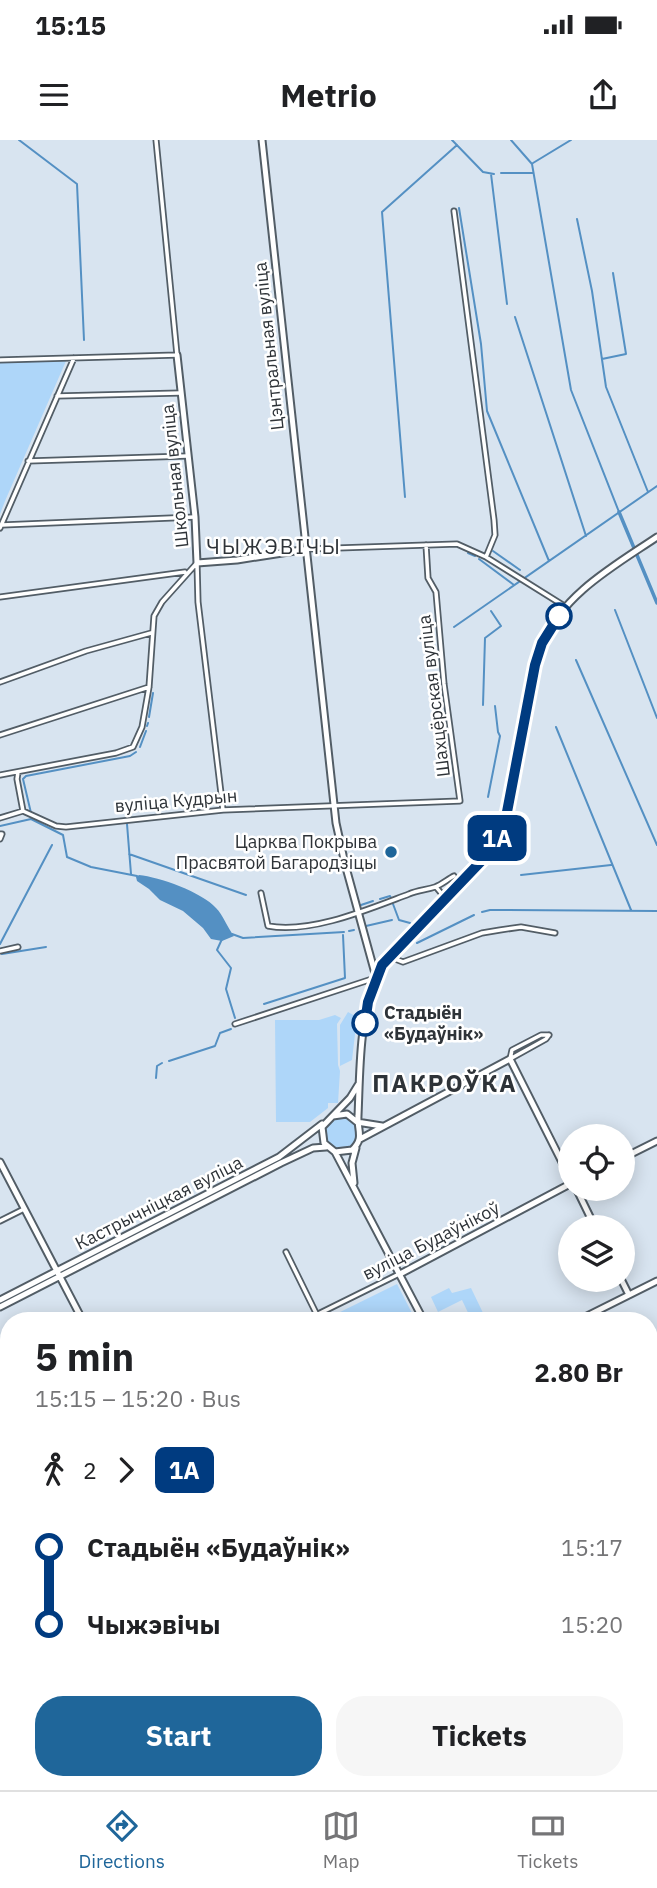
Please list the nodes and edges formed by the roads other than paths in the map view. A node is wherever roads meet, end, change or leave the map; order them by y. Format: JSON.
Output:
{"nodes":[{"id":1,"x":156,"y":140,"type":"edge"},
{"id":2,"x":262,"y":140,"type":"edge"},
{"id":3,"x":454,"y":211,"type":"dead end"},
{"id":4,"x":177,"y":355,"type":"junction"},
{"id":5,"x":74,"y":358,"type":"junction"},
{"id":6,"x":0,"y":360,"type":"edge"},
{"id":7,"x":180,"y":393,"type":"junction"},
{"id":8,"x":57,"y":396,"type":"junction"},
{"id":9,"x":187,"y":456,"type":"junction"},
{"id":10,"x":28,"y":461,"type":"junction"},
{"id":11,"x":195,"y":517,"type":"junction"},
{"id":12,"x":1,"y":526,"type":"edge"},
{"id":13,"x":657,"y":537,"type":"edge"},
{"id":14,"x":426,"y":545,"type":"junction"},
{"id":15,"x":308,"y":549,"type":"junction"},
{"id":16,"x":486,"y":557,"type":"junction"},
{"id":17,"x":197,"y":563,"type":"junction"},
{"id":18,"x":187,"y":572,"type":"junction"},
{"id":19,"x":0,"y":597,"type":"edge"},
{"id":20,"x":566,"y":607,"type":"junction"},
{"id":21,"x":152,"y":633,"type":"junction"},
{"id":22,"x":0,"y":682,"type":"edge"},
{"id":23,"x":149,"y":687,"type":"junction"},
{"id":24,"x":0,"y":735,"type":"edge"},
{"id":25,"x":18,"y":771,"type":"junction"},
{"id":26,"x":0,"y":775,"type":"edge"},
{"id":27,"x":334,"y":806,"type":"junction"},
{"id":28,"x":223,"y":810,"type":"junction"},
{"id":29,"x":23,"y":811,"type":"junction"},
{"id":30,"x":0,"y":818,"type":"edge"},
{"id":31,"x":454,"y":876,"type":"dead end"},
{"id":32,"x":436,"y":887,"type":"junction"},
{"id":33,"x":261,"y":893,"type":"dead end"},
{"id":34,"x":446,"y":899,"type":"junction"},
{"id":35,"x":358,"y":914,"type":"junction"},
{"id":36,"x":555,"y":933,"type":"dead end"},
{"id":37,"x":18,"y":947,"type":"dead end"},
{"id":38,"x":0,"y":951,"type":"edge"},
{"id":39,"x":390,"y":957,"type":"junction"},
{"id":40,"x":376,"y":977,"type":"junction"},
{"id":41,"x":235,"y":1024,"type":"dead end"},
{"id":42,"x":510,"y":1059,"type":"junction"},
{"id":43,"x":358,"y":1086,"type":"junction"},
{"id":44,"x":358,"y":1106,"type":"junction"},
{"id":45,"x":327,"y":1120,"type":"junction"},
{"id":46,"x":357,"y":1122,"type":"junction"},
{"id":47,"x":370,"y":1123,"type":"junction"},
{"id":48,"x":382,"y":1126,"type":"junction"},
{"id":49,"x":360,"y":1139,"type":"junction"},
{"id":50,"x":657,"y":1141,"type":"edge"},
{"id":51,"x":356,"y":1146,"type":"junction"},
{"id":52,"x":327,"y":1147,"type":"junction"},
{"id":53,"x":335,"y":1152,"type":"junction"},
{"id":54,"x":635,"y":1152,"type":"edge"},
{"id":55,"x":558,"y":1154,"type":"edge"},
{"id":56,"x":0,"y":1162,"type":"edge"},
{"id":57,"x":355,"y":1186,"type":"junction"},
{"id":58,"x":558,"y":1190,"type":"edge"},
{"id":59,"x":24,"y":1209,"type":"junction"},
{"id":60,"x":0,"y":1221,"type":"edge"},
{"id":61,"x":286,"y":1252,"type":"dead end"},
{"id":62,"x":58,"y":1274,"type":"junction"},
{"id":63,"x":400,"y":1274,"type":"junction"},
{"id":64,"x":657,"y":1280,"type":"edge"},
{"id":65,"x":629,"y":1294,"type":"joint"},
{"id":66,"x":0,"y":1300,"type":"edge"},
{"id":67,"x":0,"y":1307,"type":"edge"},
{"id":68,"x":78,"y":1312,"type":"edge"},
{"id":69,"x":316,"y":1312,"type":"edge"},
{"id":70,"x":323,"y":1312,"type":"edge"},
{"id":71,"x":419,"y":1312,"type":"edge"},
{"id":72,"x":594,"y":1312,"type":"edge"}],
"edges":[{"from":1,"to":4,"type":"street","name":"Школьная вуліца"},
{"from":2,"to":15,"type":"main road","name":"Цэнтральная вуліца"},
{"from":3,"to":16,"type":"street"},
{"from":4,"to":5,"type":"street"},
{"from":4,"to":7,"type":"main road","name":"Школьная вуліца"},
{"from":5,"to":6,"type":"street"},
{"from":5,"to":8,"type":"street"},
{"from":7,"to":8,"type":"street"},
{"from":7,"to":9,"type":"main road","name":"Школьная вуліца"},
{"from":8,"to":10,"type":"street"},
{"from":9,"to":10,"type":"street"},
{"from":9,"to":11,"type":"main road","name":"Школьная вуліца"},
{"from":10,"to":12,"type":"street"},
{"from":11,"to":12,"type":"street"},
{"from":11,"to":17,"type":"main road","name":"Школьная вуліца"},
{"from":13,"to":20,"type":"main road"},
{"from":14,"to":15,"type":"street"},
{"from":14,"to":16,"type":"street"},
{"from":14,"to":27,"type":"street","name":"Шахцёрская вуліца"},
{"from":15,"to":17,"type":"main road"},
{"from":15,"to":27,"type":"main road","name":"Цэнтральная вуліца"},
{"from":16,"to":20,"type":"street"},
{"from":17,"to":18,"type":"street"},
{"from":17,"to":28,"type":"street","name":"Школьная вуліца"},
{"from":18,"to":19,"type":"street"},
{"from":18,"to":21,"type":"street"},
{"from":20,"to":34,"type":"main road"},
{"from":21,"to":22,"type":"street"},
{"from":21,"to":23,"type":"street"},
{"from":23,"to":24,"type":"street"},
{"from":23,"to":25,"type":"street"},
{"from":25,"to":26,"type":"street"},
{"from":25,"to":29,"type":"street"},
{"from":27,"to":28,"type":"street","name":"вуліца Кудрын"},
{"from":27,"to":35,"type":"main road","name":"Цэнтральная вуліца"},
{"from":28,"to":29,"type":"street","name":"вуліца Кудрын"},
{"from":29,"to":30,"type":"street"},
{"from":31,"to":32,"type":"street"},
{"from":32,"to":34,"type":"street"},
{"from":32,"to":35,"type":"street"},
{"from":33,"to":35,"type":"street"},
{"from":34,"to":39,"type":"main road"},
{"from":35,"to":40,"type":"main road","name":"Цэнтральная вуліца"},
{"from":36,"to":39,"type":"street"},
{"from":37,"to":38,"type":"street"},
{"from":39,"to":40,"type":"main road"},
{"from":40,"to":41,"type":"street"},
{"from":40,"to":43,"type":"main road"},
{"from":42,"to":42,"type":"street"},
{"from":42,"to":48,"type":"main road"},
{"from":42,"to":55,"type":"main road"},
{"from":43,"to":44,"type":"main road"},
{"from":43,"to":45,"type":"main road","name":"Кастрычніцкая вуліца"},
{"from":44,"to":46,"type":"main road"},
{"from":44,"to":47,"type":"main road"},
{"from":45,"to":46,"type":"main road"},
{"from":45,"to":52,"type":"main road"},
{"from":45,"to":62,"type":"main road","name":"Кастрычніцкая вуліца"},
{"from":46,"to":47,"type":"main road"},
{"from":46,"to":49,"type":"main road"},
{"from":47,"to":48,"type":"main road"},
{"from":48,"to":49,"type":"main road"},
{"from":49,"to":51,"type":"main road"},
{"from":50,"to":54,"type":"main road"},
{"from":51,"to":53,"type":"main road"},
{"from":51,"to":57,"type":"main road"},
{"from":52,"to":53,"type":"main road"},
{"from":52,"to":62,"type":"main road","name":"Кастрычніцкая вуліца"},
{"from":53,"to":57,"type":"main road"},
{"from":56,"to":59,"type":"main road"},
{"from":57,"to":63,"type":"main road"},
{"from":58,"to":63,"type":"main road","name":"вуліца Будаўнікоў"},
{"from":59,"to":60,"type":"street"},
{"from":59,"to":62,"type":"main road"},
{"from":61,"to":69,"type":"street"},
{"from":62,"to":66,"type":"main road","name":"Кастрычніцкая вуліца"},
{"from":62,"to":67,"type":"main road","name":"Кастрычніцкая вуліца"},
{"from":62,"to":68,"type":"main road"},
{"from":63,"to":70,"type":"street","name":"вуліца Будаўнікоў"},
{"from":63,"to":71,"type":"main road"},
{"from":64,"to":65,"type":"main road"},
{"from":65,"to":72,"type":"main road"}]}
